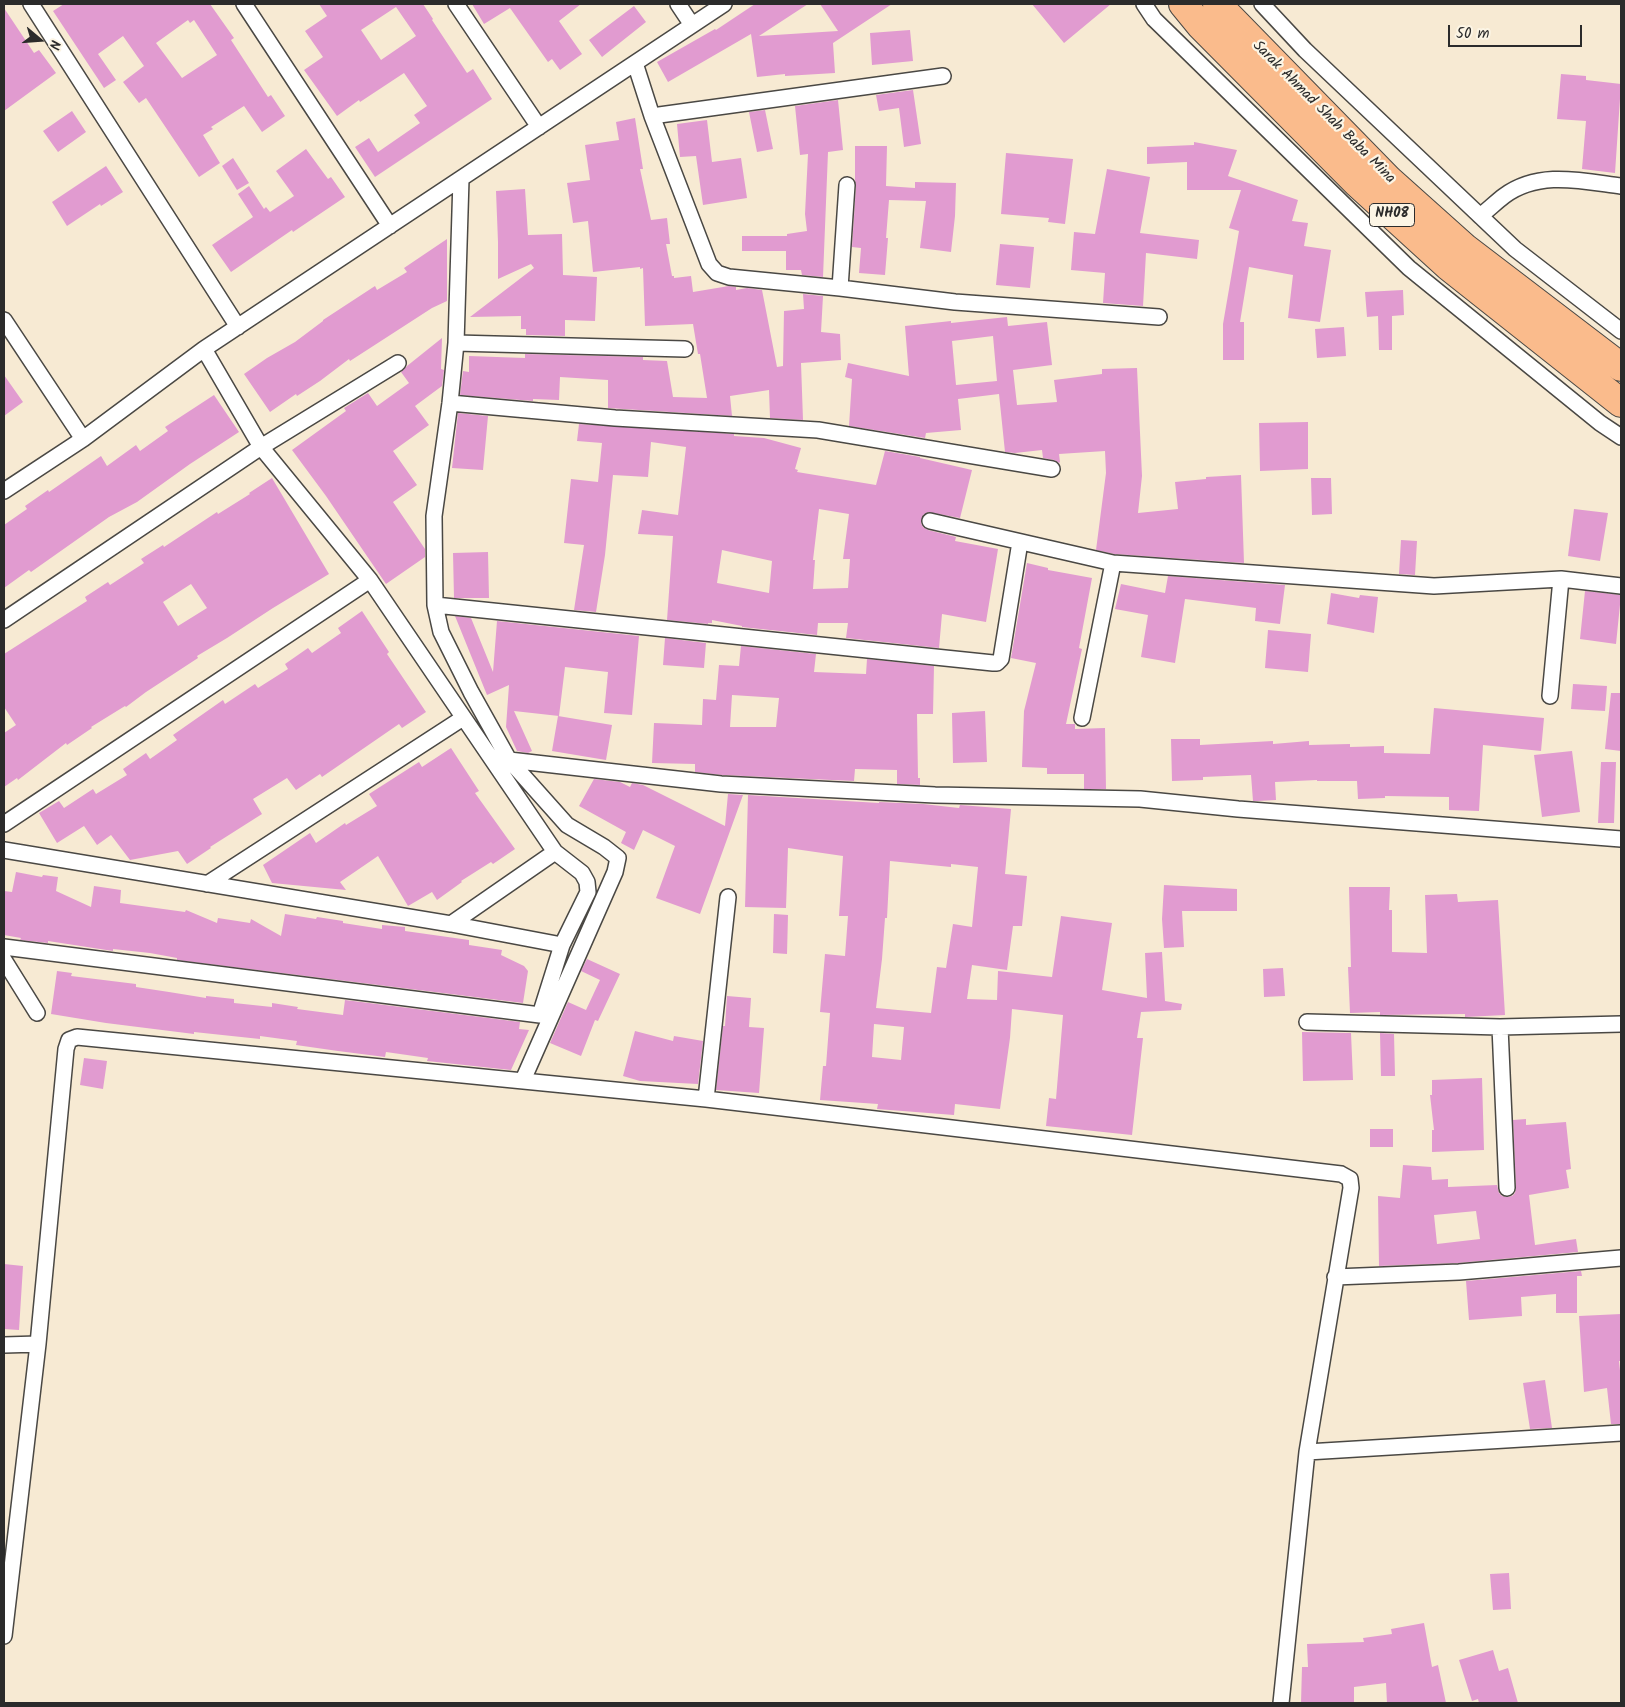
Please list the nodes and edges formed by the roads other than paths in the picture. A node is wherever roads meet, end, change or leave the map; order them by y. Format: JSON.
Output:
{"nodes":[{"id":1,"x":31,"y":4,"type":"edge"},
{"id":2,"x":244,"y":4,"type":"edge"},
{"id":3,"x":456,"y":4,"type":"edge"},
{"id":4,"x":678,"y":4,"type":"edge"},
{"id":5,"x":724,"y":4,"type":"edge"},
{"id":6,"x":1144,"y":4,"type":"edge"},
{"id":7,"x":1183,"y":4,"type":"edge"},
{"id":8,"x":1217,"y":4,"type":"edge"},
{"id":9,"x":1262,"y":4,"type":"edge"},
{"id":10,"x":692,"y":25,"type":"junction"},
{"id":11,"x":635,"y":63,"type":"junction"},
{"id":12,"x":943,"y":76,"type":"dead end"},
{"id":13,"x":652,"y":116,"type":"junction"},
{"id":14,"x":539,"y":127,"type":"junction"},
{"id":15,"x":460,"y":179,"type":"junction"},
{"id":16,"x":847,"y":185,"type":"dead end"},
{"id":17,"x":1621,"y":186,"type":"edge"},
{"id":18,"x":1480,"y":216,"type":"junction"},
{"id":19,"x":390,"y":226,"type":"junction"},
{"id":20,"x":840,"y":288,"type":"junction"},
{"id":21,"x":1158,"y":317,"type":"dead end"},
{"id":22,"x":4,"y":320,"type":"edge"},
{"id":23,"x":238,"y":327,"type":"junction"},
{"id":24,"x":1621,"y":331,"type":"edge"},
{"id":25,"x":456,"y":343,"type":"junction"},
{"id":26,"x":204,"y":349,"type":"junction"},
{"id":27,"x":685,"y":349,"type":"dead end"},
{"id":28,"x":398,"y":363,"type":"dead end"},
{"id":29,"x":1621,"y":367,"type":"edge"},
{"id":30,"x":450,"y":403,"type":"junction"},
{"id":31,"x":1621,"y":403,"type":"edge"},
{"id":32,"x":1621,"y":437,"type":"edge"},
{"id":33,"x":83,"y":439,"type":"junction"},
{"id":34,"x":261,"y":447,"type":"junction"},
{"id":35,"x":1052,"y":469,"type":"dead end"},
{"id":36,"x":4,"y":492,"type":"edge"},
{"id":37,"x":930,"y":521,"type":"dead end"},
{"id":38,"x":1020,"y":542,"type":"junction"},
{"id":39,"x":1112,"y":563,"type":"junction"},
{"id":40,"x":1561,"y":579,"type":"junction"},
{"id":41,"x":370,"y":580,"type":"junction"},
{"id":42,"x":1621,"y":586,"type":"edge"},
{"id":43,"x":436,"y":605,"type":"junction"},
{"id":44,"x":4,"y":620,"type":"edge"},
{"id":45,"x":1550,"y":696,"type":"dead end"},
{"id":46,"x":463,"y":718,"type":"junction"},
{"id":47,"x":1082,"y":718,"type":"dead end"},
{"id":48,"x":509,"y":760,"type":"junction"},
{"id":49,"x":4,"y":824,"type":"edge"},
{"id":50,"x":1621,"y":839,"type":"edge"},
{"id":51,"x":4,"y":850,"type":"edge"},
{"id":52,"x":555,"y":852,"type":"junction"},
{"id":53,"x":207,"y":884,"type":"junction"},
{"id":54,"x":728,"y":897,"type":"dead end"},
{"id":55,"x":451,"y":924,"type":"junction"},
{"id":56,"x":562,"y":945,"type":"junction"},
{"id":57,"x":4,"y":947,"type":"edge"},
{"id":58,"x":4,"y":960,"type":"edge"},
{"id":59,"x":37,"y":1013,"type":"dead end"},
{"id":60,"x":1307,"y":1022,"type":"dead end"},
{"id":61,"x":1621,"y":1024,"type":"edge"},
{"id":62,"x":1500,"y":1027,"type":"junction"},
{"id":63,"x":523,"y":1080,"type":"junction"},
{"id":64,"x":706,"y":1099,"type":"junction"},
{"id":65,"x":1507,"y":1188,"type":"dead end"},
{"id":66,"x":1621,"y":1258,"type":"edge"},
{"id":67,"x":1335,"y":1277,"type":"junction"},
{"id":68,"x":38,"y":1344,"type":"junction"},
{"id":69,"x":4,"y":1345,"type":"edge"},
{"id":70,"x":1621,"y":1433,"type":"edge"},
{"id":71,"x":1306,"y":1452,"type":"junction"},
{"id":72,"x":10,"y":1520,"type":"edge"},
{"id":73,"x":4,"y":1636,"type":"edge"},
{"id":74,"x":1281,"y":1703,"type":"edge"}],
"edges":[{"from":1,"to":23,"type":"street"},
{"from":2,"to":19,"type":"street"},
{"from":3,"to":14,"type":"street"},
{"from":4,"to":10,"type":"street"},
{"from":5,"to":10,"type":"street"},
{"from":6,"to":32,"type":"street"},
{"from":7,"to":31,"type":"highway","number":"NH08"},
{"from":8,"to":29,"type":"highway","name":"Sarak Ahmad Shah Baba Mina","number":"NH08"},
{"from":9,"to":18,"type":"street"},
{"from":10,"to":11,"type":"street"},
{"from":11,"to":13,"type":"street"},
{"from":11,"to":14,"type":"street"},
{"from":12,"to":13,"type":"street"},
{"from":13,"to":20,"type":"street"},
{"from":14,"to":15,"type":"street"},
{"from":15,"to":19,"type":"street"},
{"from":15,"to":25,"type":"street"},
{"from":16,"to":20,"type":"street"},
{"from":17,"to":18,"type":"street"},
{"from":18,"to":24,"type":"street"},
{"from":19,"to":23,"type":"street"},
{"from":20,"to":21,"type":"street"},
{"from":22,"to":33,"type":"street"},
{"from":23,"to":26,"type":"street"},
{"from":25,"to":27,"type":"street"},
{"from":25,"to":30,"type":"street"},
{"from":26,"to":33,"type":"street"},
{"from":26,"to":34,"type":"street"},
{"from":28,"to":34,"type":"street"},
{"from":30,"to":35,"type":"street"},
{"from":30,"to":43,"type":"street"},
{"from":33,"to":36,"type":"street"},
{"from":34,"to":41,"type":"street"},
{"from":34,"to":44,"type":"street"},
{"from":37,"to":38,"type":"street"},
{"from":38,"to":39,"type":"street"},
{"from":38,"to":43,"type":"street"},
{"from":39,"to":40,"type":"street"},
{"from":39,"to":47,"type":"street"},
{"from":40,"to":42,"type":"street"},
{"from":40,"to":45,"type":"street"},
{"from":41,"to":46,"type":"street"},
{"from":41,"to":49,"type":"street"},
{"from":43,"to":48,"type":"street"},
{"from":46,"to":52,"type":"street"},
{"from":46,"to":53,"type":"street"},
{"from":48,"to":50,"type":"street"},
{"from":48,"to":63,"type":"street"},
{"from":51,"to":53,"type":"street"},
{"from":52,"to":55,"type":"street"},
{"from":52,"to":56,"type":"street"},
{"from":53,"to":55,"type":"street"},
{"from":54,"to":64,"type":"street"},
{"from":55,"to":56,"type":"street"},
{"from":56,"to":57,"type":"street"},
{"from":58,"to":59,"type":"street"},
{"from":60,"to":62,"type":"street"},
{"from":61,"to":62,"type":"street"},
{"from":62,"to":65,"type":"street"},
{"from":63,"to":64,"type":"street"},
{"from":63,"to":68,"type":"street"},
{"from":64,"to":67,"type":"street"},
{"from":66,"to":67,"type":"street"},
{"from":67,"to":71,"type":"street"},
{"from":68,"to":69,"type":"street"},
{"from":68,"to":72,"type":"street"},
{"from":70,"to":71,"type":"street"},
{"from":71,"to":74,"type":"street"},
{"from":72,"to":73,"type":"street"}]}
